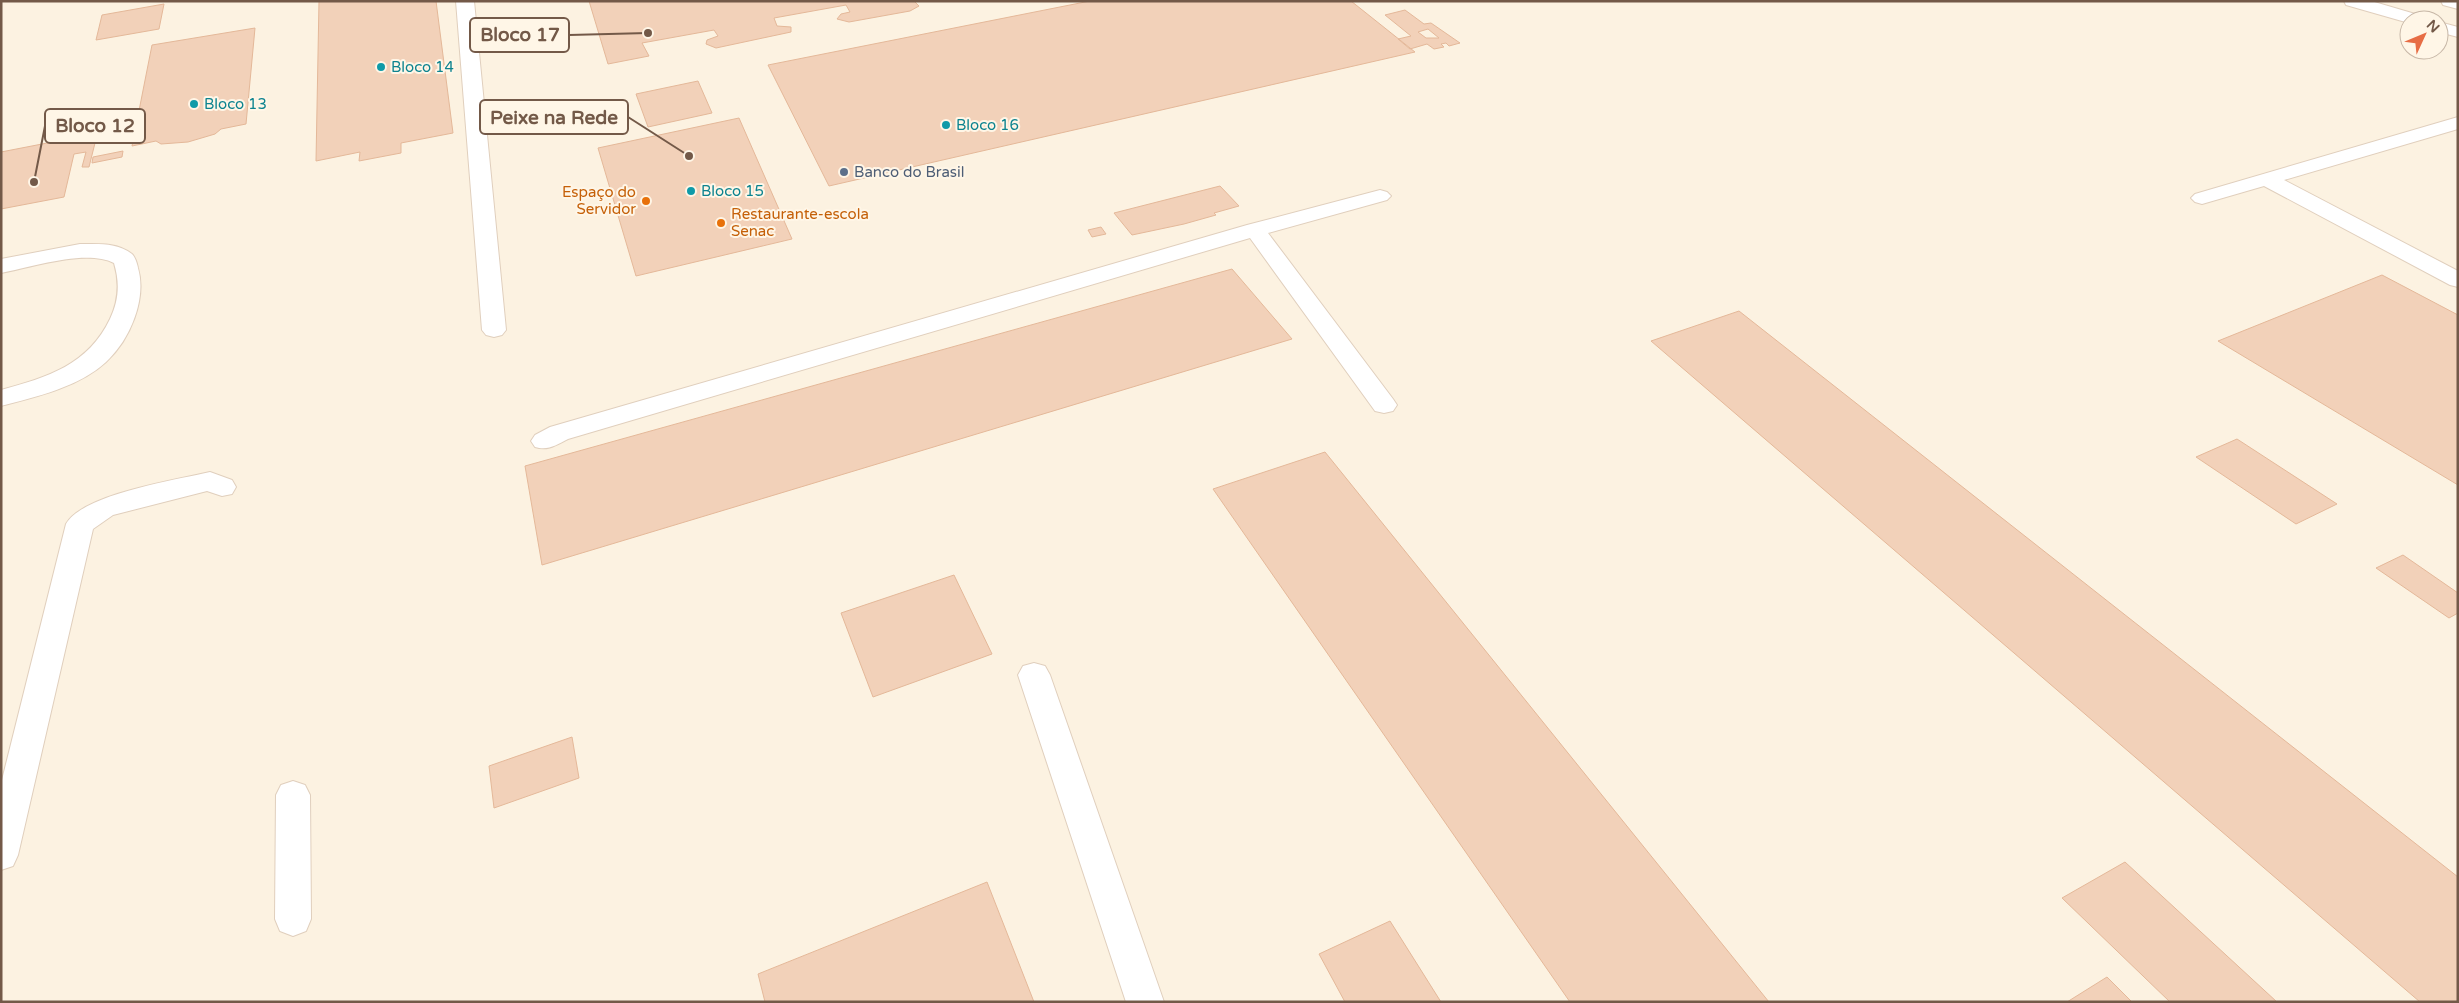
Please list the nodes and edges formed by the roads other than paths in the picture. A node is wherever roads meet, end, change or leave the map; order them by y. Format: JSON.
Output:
{"nodes":[{"id":1,"x":465,"y":1,"type":"edge"},
{"id":2,"x":2352,"y":1,"type":"edge"},
{"id":3,"x":2449,"y":1,"type":"edge"},
{"id":4,"x":2458,"y":4,"type":"edge"},
{"id":5,"x":2399,"y":15,"type":"edge"},
{"id":6,"x":2458,"y":123,"type":"edge"},
{"id":7,"x":2266,"y":179,"type":"junction"},
{"id":8,"x":1380,"y":196,"type":"dead end"},
{"id":9,"x":2202,"y":198,"type":"dead end"},
{"id":10,"x":1255,"y":230,"type":"junction"},
{"id":11,"x":1,"y":266,"type":"edge"},
{"id":12,"x":2458,"y":280,"type":"edge"},
{"id":13,"x":494,"y":330,"type":"dead end"},
{"id":14,"x":1,"y":398,"type":"edge"},
{"id":15,"x":1384,"y":405,"type":"dead end"},
{"id":16,"x":544,"y":441,"type":"dead end"},
{"id":17,"x":222,"y":487,"type":"dead end"},
{"id":18,"x":1034,"y":675,"type":"dead end"},
{"id":19,"x":293,"y":795,"type":"dead end"},
{"id":20,"x":1,"y":855,"type":"edge"},
{"id":21,"x":293,"y":919,"type":"dead end"},
{"id":22,"x":1145,"y":1002,"type":"edge"}],
"edges":[{"from":1,"to":13,"type":"street"},
{"from":2,"to":5,"type":"street"},
{"from":3,"to":4,"type":"street"},
{"from":6,"to":7,"type":"street"},
{"from":7,"to":9,"type":"street"},
{"from":7,"to":12,"type":"street"},
{"from":8,"to":10,"type":"street"},
{"from":10,"to":15,"type":"street"},
{"from":10,"to":16,"type":"street"},
{"from":11,"to":14,"type":"street"},
{"from":17,"to":20,"type":"street"},
{"from":18,"to":22,"type":"street"},
{"from":19,"to":21,"type":"street"}]}
